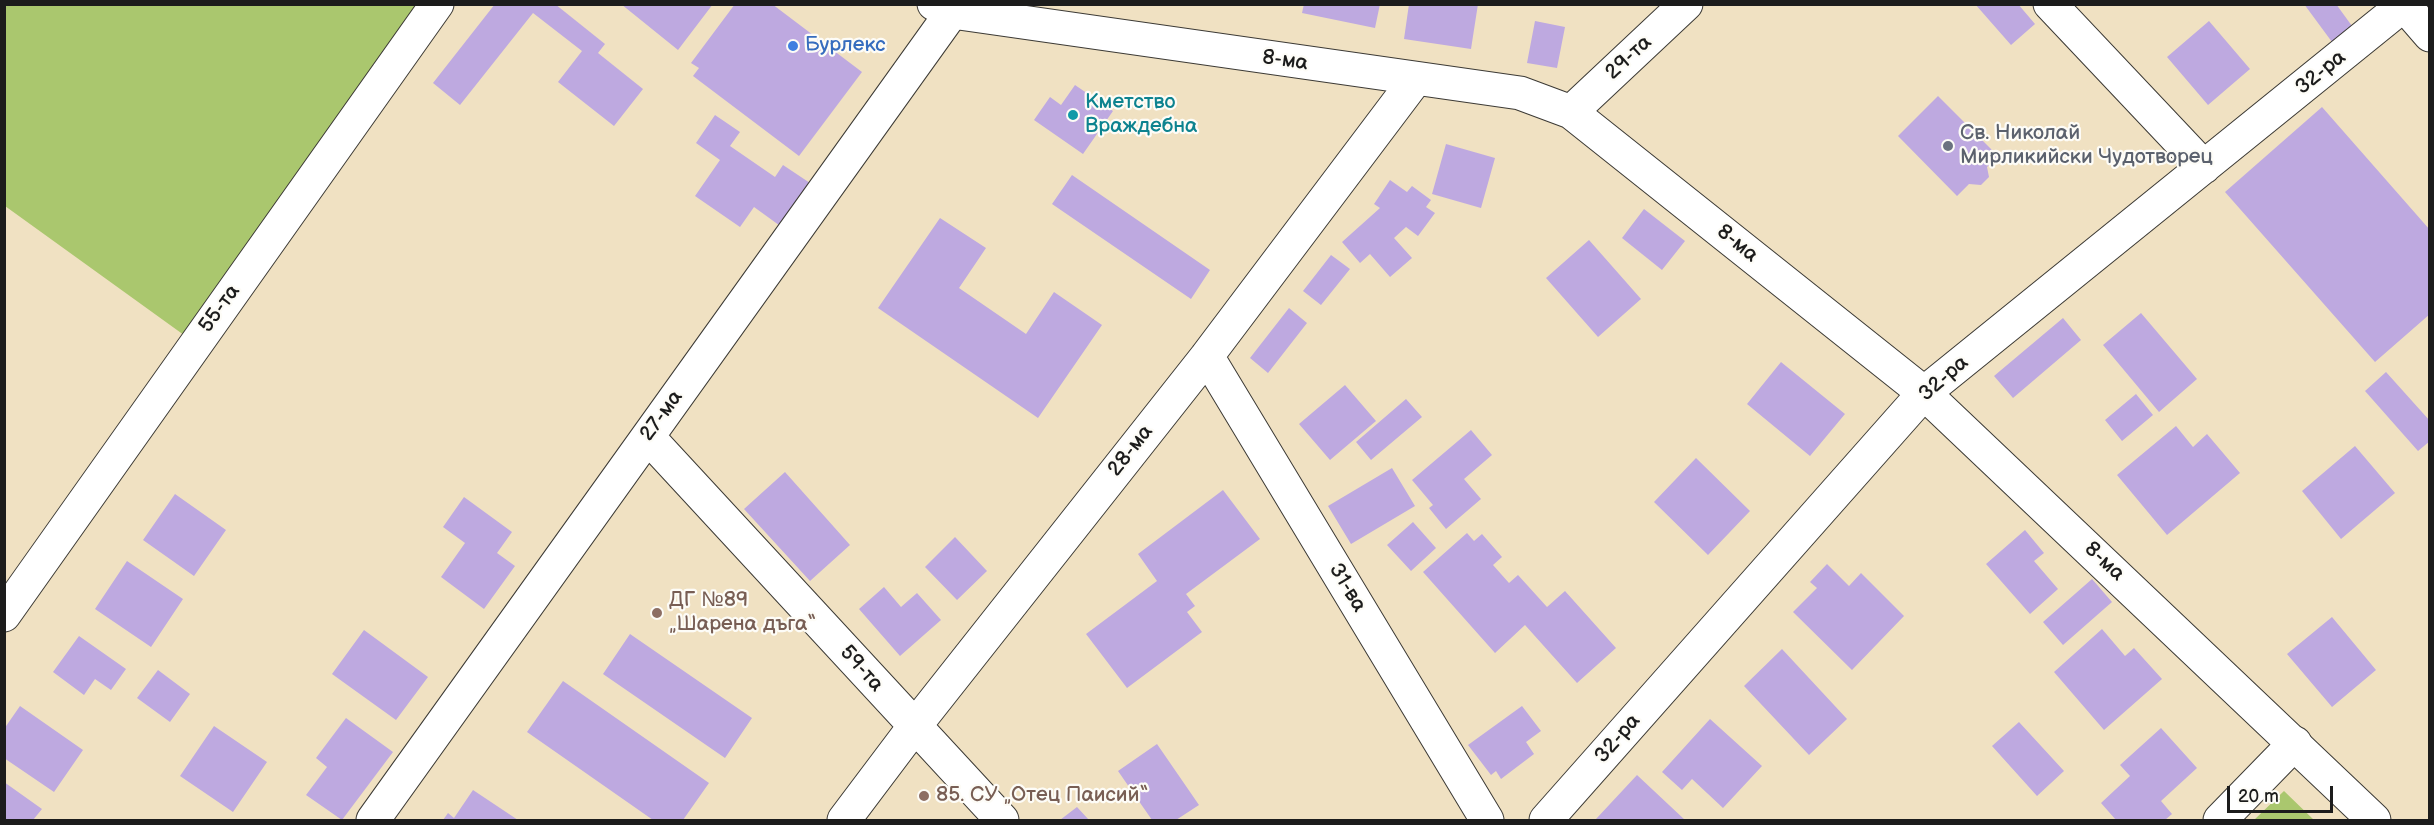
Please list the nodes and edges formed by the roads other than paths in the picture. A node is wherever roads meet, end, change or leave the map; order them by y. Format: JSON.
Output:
{"nodes":[{"id":1,"x":437,"y":4,"type":"edge"},
{"id":2,"x":1686,"y":4,"type":"edge"},
{"id":3,"x":2050,"y":4,"type":"edge"},
{"id":4,"x":2404,"y":5,"type":"edge"},
{"id":5,"x":943,"y":8,"type":"edge"},
{"id":6,"x":2430,"y":35,"type":"edge"},
{"id":7,"x":1415,"y":80,"type":"junction"},
{"id":8,"x":1571,"y":112,"type":"junction"},
{"id":9,"x":2204,"y":167,"type":"junction"},
{"id":10,"x":1206,"y":356,"type":"junction"},
{"id":11,"x":1924,"y":393,"type":"junction"},
{"id":12,"x":648,"y":437,"type":"junction"},
{"id":13,"x":4,"y":615,"type":"edge"},
{"id":14,"x":914,"y":727,"type":"junction"},
{"id":15,"x":2295,"y":743,"type":"junction"},
{"id":16,"x":373,"y":820,"type":"edge"},
{"id":17,"x":844,"y":820,"type":"edge"},
{"id":18,"x":1002,"y":820,"type":"edge"},
{"id":19,"x":1487,"y":820,"type":"edge"},
{"id":20,"x":1546,"y":820,"type":"edge"},
{"id":21,"x":2220,"y":820,"type":"edge"},
{"id":22,"x":2374,"y":820,"type":"edge"}],
"edges":[{"from":1,"to":13,"type":"street","name":"55-та"},
{"from":2,"to":8,"type":"street","name":"29-та"},
{"from":3,"to":9,"type":"street"},
{"from":4,"to":6,"type":"street"},
{"from":4,"to":9,"type":"street","name":"32-ра"},
{"from":5,"to":7,"type":"street","name":"8-ма"},
{"from":5,"to":12,"type":"street","name":"27-ма"},
{"from":7,"to":8,"type":"street","name":"8-ма"},
{"from":7,"to":10,"type":"street","name":"28-ма"},
{"from":8,"to":11,"type":"street","name":"8-ма"},
{"from":9,"to":11,"type":"street","name":"32-ра"},
{"from":10,"to":14,"type":"street","name":"28-ма"},
{"from":10,"to":19,"type":"street","name":"31-ва"},
{"from":11,"to":15,"type":"street","name":"8-ма"},
{"from":11,"to":20,"type":"street","name":"32-ра"},
{"from":12,"to":14,"type":"street","name":"59-та"},
{"from":12,"to":16,"type":"street","name":"27-ма"},
{"from":14,"to":17,"type":"street","name":"28-ма"},
{"from":14,"to":18,"type":"street","name":"59-та"},
{"from":15,"to":21,"type":"street"},
{"from":15,"to":22,"type":"street","name":"8-ма"}]}
